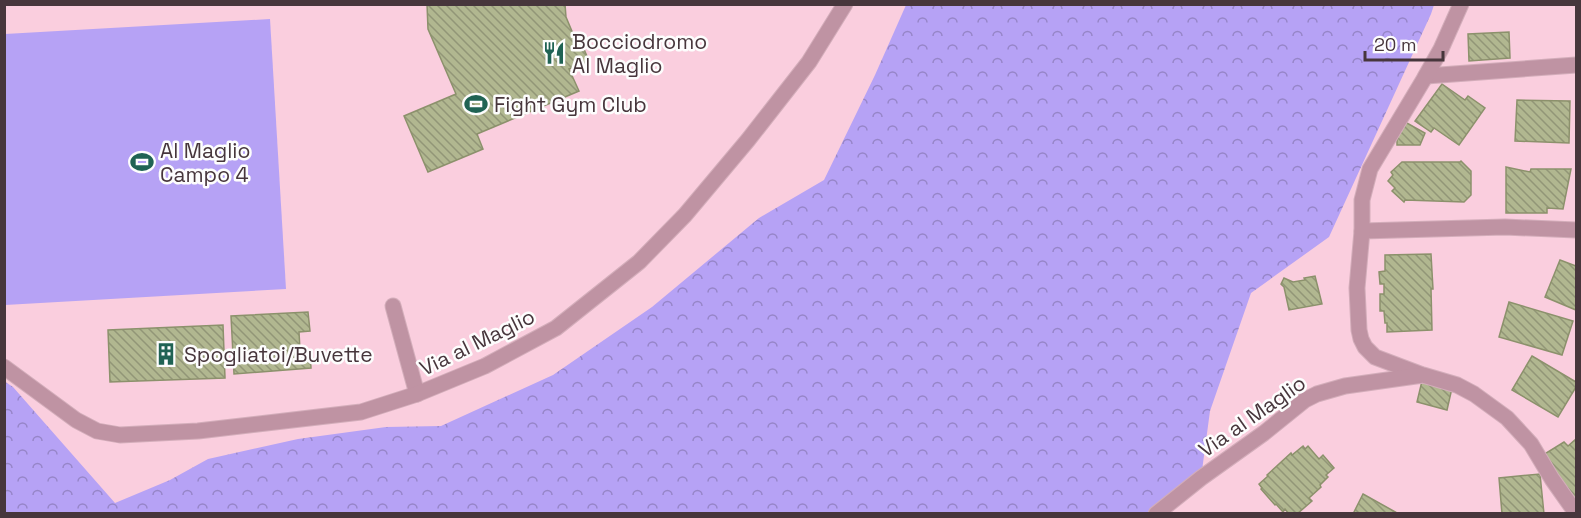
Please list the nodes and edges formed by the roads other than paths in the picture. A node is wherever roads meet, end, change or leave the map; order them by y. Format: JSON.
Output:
{"nodes":[{"id":1,"x":845,"y":4,"type":"edge"},
{"id":2,"x":1461,"y":4,"type":"edge"},
{"id":3,"x":1576,"y":64,"type":"edge"},
{"id":4,"x":1426,"y":76,"type":"junction"},
{"id":5,"x":1576,"y":230,"type":"edge"},
{"id":6,"x":1362,"y":231,"type":"junction"},
{"id":7,"x":393,"y":306,"type":"dead end"},
{"id":8,"x":4,"y":367,"type":"edge"},
{"id":9,"x":1423,"y":375,"type":"junction"},
{"id":10,"x":417,"y":394,"type":"junction"},
{"id":11,"x":1576,"y":511,"type":"edge"},
{"id":12,"x":1156,"y":513,"type":"edge"}],
"edges":[{"from":1,"to":10,"type":"street","name":"Via al Maglio"},
{"from":2,"to":4,"type":"street"},
{"from":3,"to":4,"type":"street"},
{"from":4,"to":6,"type":"street"},
{"from":5,"to":6,"type":"street"},
{"from":6,"to":9,"type":"street"},
{"from":7,"to":10,"type":"street"},
{"from":8,"to":10,"type":"street","name":"Via al Maglio"},
{"from":9,"to":11,"type":"street","name":"Via al Maglio"},
{"from":9,"to":12,"type":"street","name":"Via al Maglio"}]}
